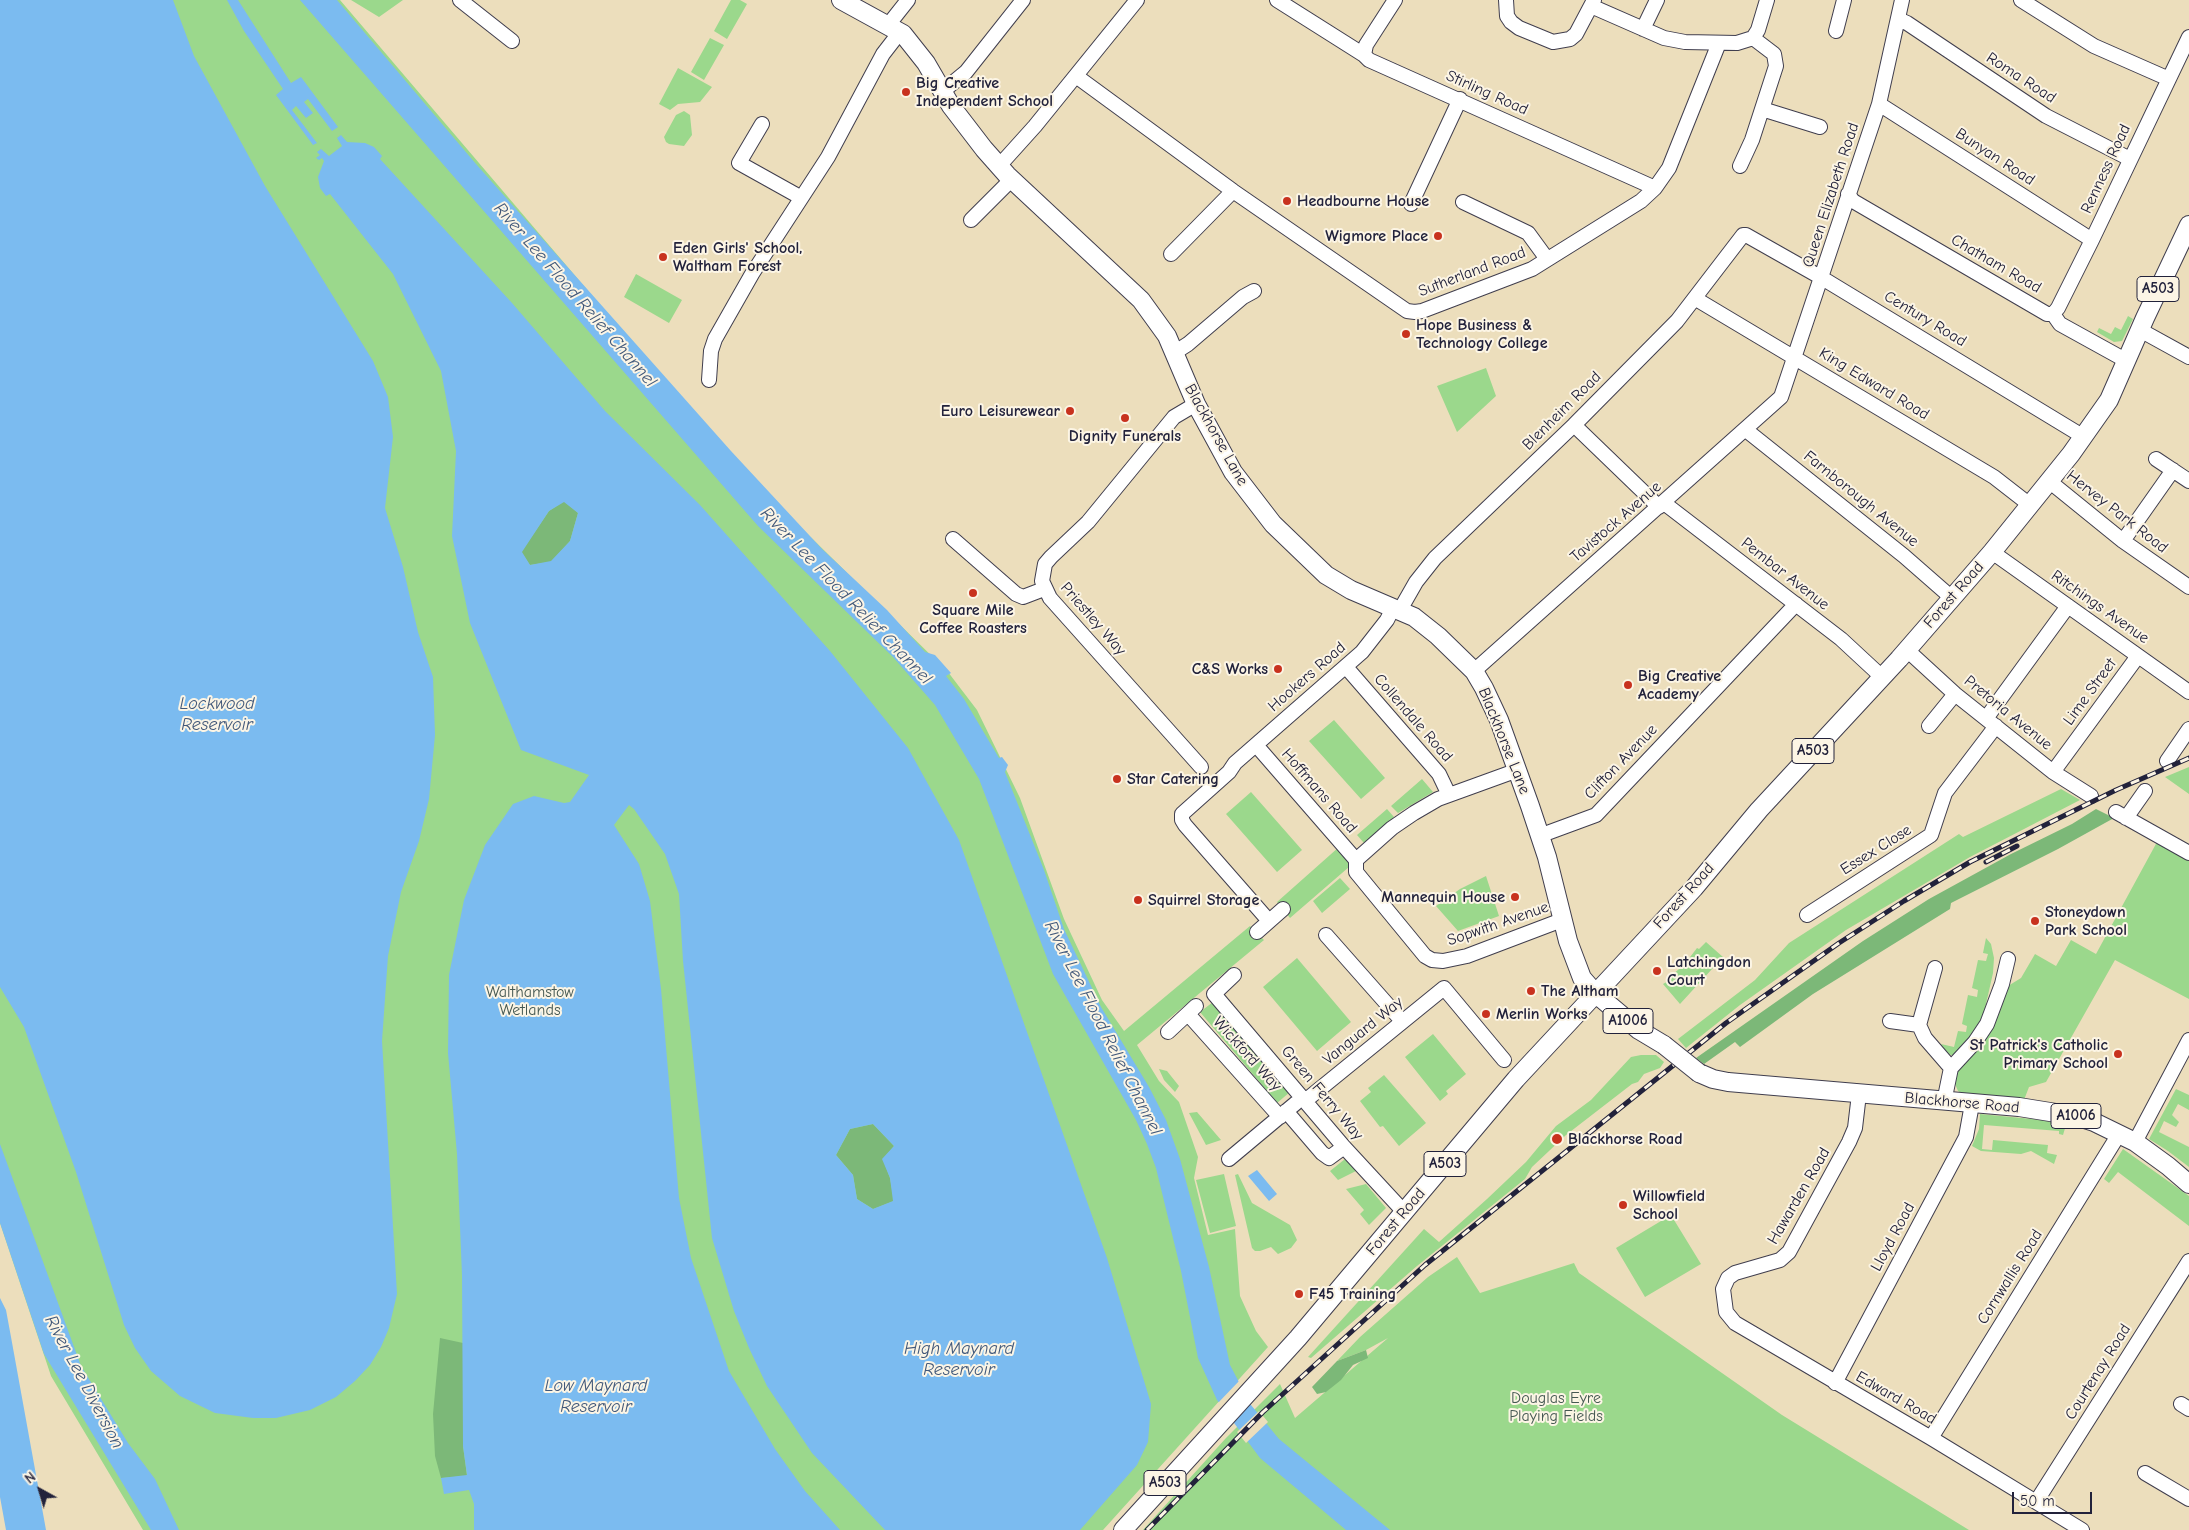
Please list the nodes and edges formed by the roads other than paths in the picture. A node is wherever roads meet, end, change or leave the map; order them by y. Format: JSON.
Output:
{"nodes":[{"id":1,"x":841,"y":0,"type":"edge"},
{"id":2,"x":908,"y":0,"type":"edge"},
{"id":3,"x":1023,"y":0,"type":"edge"},
{"id":4,"x":1137,"y":0,"type":"edge"},
{"id":5,"x":1277,"y":0,"type":"edge"},
{"id":6,"x":1395,"y":0,"type":"edge"},
{"id":7,"x":1506,"y":0,"type":"edge"},
{"id":8,"x":1657,"y":0,"type":"edge"},
{"id":9,"x":1767,"y":0,"type":"edge"},
{"id":10,"x":1844,"y":0,"type":"edge"},
{"id":11,"x":1902,"y":0,"type":"edge"},
{"id":12,"x":2021,"y":0,"type":"edge"},
{"id":13,"x":468,"y":2,"type":"edge"},
{"id":14,"x":1592,"y":3,"type":"edge"},
{"id":15,"x":1898,"y":19,"type":"junction"},
{"id":16,"x":894,"y":28,"type":"junction"},
{"id":17,"x":1643,"y":30,"type":"junction"},
{"id":18,"x":1836,"y":31,"type":"dead end"},
{"id":19,"x":2189,"y":37,"type":"edge"},
{"id":20,"x":1753,"y":38,"type":"junction"},
{"id":21,"x":512,"y":41,"type":"dead end"},
{"id":22,"x":1719,"y":43,"type":"junction"},
{"id":23,"x":1364,"y":55,"type":"junction"},
{"id":24,"x":1076,"y":76,"type":"junction"},
{"id":25,"x":2169,"y":79,"type":"junction"},
{"id":26,"x":943,"y":91,"type":"junction"},
{"id":27,"x":1460,"y":99,"type":"junction"},
{"id":28,"x":1879,"y":104,"type":"junction"},
{"id":29,"x":1762,"y":109,"type":"junction"},
{"id":30,"x":762,"y":124,"type":"dead end"},
{"id":31,"x":1820,"y":127,"type":"dead end"},
{"id":32,"x":2130,"y":159,"type":"junction"},
{"id":33,"x":999,"y":166,"type":"junction"},
{"id":34,"x":1740,"y":166,"type":"dead end"},
{"id":35,"x":1012,"y":179,"type":"junction"},
{"id":36,"x":1655,"y":188,"type":"junction"},
{"id":37,"x":1233,"y":191,"type":"junction"},
{"id":38,"x":1848,"y":194,"type":"junction"},
{"id":39,"x":800,"y":197,"type":"junction"},
{"id":40,"x":1463,"y":202,"type":"dead end"},
{"id":41,"x":1411,"y":204,"type":"dead end"},
{"id":42,"x":971,"y":220,"type":"dead end"},
{"id":43,"x":2189,"y":225,"type":"edge"},
{"id":44,"x":1746,"y":235,"type":"joint"},
{"id":45,"x":2092,"y":240,"type":"junction"},
{"id":46,"x":1171,"y":254,"type":"dead end"},
{"id":47,"x":1547,"y":259,"type":"junction"},
{"id":48,"x":1822,"y":278,"type":"junction"},
{"id":49,"x":1254,"y":291,"type":"dead end"},
{"id":50,"x":1696,"y":299,"type":"junction"},
{"id":51,"x":2053,"y":314,"type":"junction"},
{"id":52,"x":2140,"y":330,"type":"junction"},
{"id":53,"x":1174,"y":353,"type":"junction"},
{"id":54,"x":1794,"y":357,"type":"junction"},
{"id":55,"x":2189,"y":357,"type":"edge"},
{"id":56,"x":2127,"y":362,"type":"junction"},
{"id":57,"x":709,"y":380,"type":"dead end"},
{"id":58,"x":1781,"y":397,"type":"joint"},
{"id":59,"x":1196,"y":404,"type":"junction"},
{"id":60,"x":1574,"y":425,"type":"junction"},
{"id":61,"x":1746,"y":430,"type":"junction"},
{"id":62,"x":2084,"y":437,"type":"junction"},
{"id":63,"x":2156,"y":458,"type":"dead end"},
{"id":64,"x":2173,"y":470,"type":"junction"},
{"id":65,"x":2049,"y":481,"type":"junction"},
{"id":66,"x":2189,"y":481,"type":"edge"},
{"id":67,"x":1662,"y":505,"type":"junction"},
{"id":68,"x":2030,"y":505,"type":"junction"},
{"id":69,"x":954,"y":539,"type":"dead end"},
{"id":70,"x":2123,"y":541,"type":"junction"},
{"id":71,"x":1992,"y":552,"type":"junction"},
{"id":72,"x":2189,"y":587,"type":"edge"},
{"id":73,"x":1044,"y":589,"type":"junction"},
{"id":74,"x":1952,"y":598,"type":"junction"},
{"id":75,"x":1796,"y":604,"type":"junction"},
{"id":76,"x":2068,"y":606,"type":"junction"},
{"id":77,"x":1397,"y":609,"type":"junction"},
{"id":78,"x":1907,"y":650,"type":"junction"},
{"id":79,"x":2138,"y":656,"type":"junction"},
{"id":80,"x":1346,"y":666,"type":"junction"},
{"id":81,"x":1474,"y":672,"type":"junction"},
{"id":82,"x":1882,"y":677,"type":"junction"},
{"id":83,"x":2189,"y":692,"type":"edge"},
{"id":84,"x":1955,"y":694,"type":"junction"},
{"id":85,"x":1991,"y":722,"type":"junction"},
{"id":86,"x":1929,"y":726,"type":"dead end"},
{"id":87,"x":2189,"y":729,"type":"edge"},
{"id":88,"x":1256,"y":745,"type":"junction"},
{"id":89,"x":2166,"y":761,"type":"dead end"},
{"id":90,"x":1201,"y":767,"type":"dead end"},
{"id":91,"x":1518,"y":770,"type":"junction"},
{"id":92,"x":2054,"y":772,"type":"junction"},
{"id":93,"x":2145,"y":791,"type":"dead end"},
{"id":94,"x":1448,"y":795,"type":"junction"},
{"id":95,"x":2091,"y":796,"type":"dead end"},
{"id":96,"x":1539,"y":836,"type":"junction"},
{"id":97,"x":2189,"y":853,"type":"edge"},
{"id":98,"x":1356,"y":860,"type":"junction"},
{"id":99,"x":1284,"y":909,"type":"dead end"},
{"id":100,"x":1807,"y":915,"type":"dead end"},
{"id":101,"x":1562,"y":920,"type":"junction"},
{"id":102,"x":1269,"y":921,"type":"junction"},
{"id":103,"x":1257,"y":932,"type":"dead end"},
{"id":104,"x":1326,"y":935,"type":"dead end"},
{"id":105,"x":2008,"y":959,"type":"dead end"},
{"id":106,"x":1935,"y":968,"type":"dead end"},
{"id":107,"x":1234,"y":975,"type":"dead end"},
{"id":108,"x":1596,"y":993,"type":"junction"},
{"id":109,"x":1402,"y":1021,"type":"junction"},
{"id":110,"x":1890,"y":1021,"type":"dead end"},
{"id":111,"x":1919,"y":1025,"type":"junction"},
{"id":112,"x":1168,"y":1032,"type":"dead end"},
{"id":113,"x":2189,"y":1040,"type":"edge"},
{"id":114,"x":1504,"y":1060,"type":"dead end"},
{"id":115,"x":1951,"y":1068,"type":"junction"},
{"id":116,"x":1859,"y":1094,"type":"junction"},
{"id":117,"x":1944,"y":1102,"type":"junction"},
{"id":118,"x":1972,"y":1104,"type":"junction"},
{"id":119,"x":1292,"y":1108,"type":"junction"},
{"id":120,"x":2127,"y":1138,"type":"junction"},
{"id":121,"x":1344,"y":1147,"type":"junction"},
{"id":122,"x":1229,"y":1159,"type":"dead end"},
{"id":123,"x":2189,"y":1184,"type":"edge"},
{"id":124,"x":1405,"y":1213,"type":"junction"},
{"id":125,"x":2189,"y":1261,"type":"edge"},
{"id":126,"x":1728,"y":1278,"type":"joint"},
{"id":127,"x":1835,"y":1383,"type":"junction"},
{"id":128,"x":1931,"y":1438,"type":"junction"},
{"id":129,"x":2145,"y":1474,"type":"dead end"},
{"id":130,"x":2189,"y":1499,"type":"edge"},
{"id":131,"x":2036,"y":1502,"type":"junction"},
{"id":132,"x":1123,"y":1530,"type":"edge"},
{"id":133,"x":2082,"y":1530,"type":"edge"}],
"edges":[{"from":1,"to":16,"type":"main road","name":"Blackhorse Lane"},
{"from":2,"to":16,"type":"street"},
{"from":3,"to":26,"type":"street"},
{"from":4,"to":24,"type":"street"},
{"from":5,"to":23,"type":"street","name":"Stirling Road"},
{"from":6,"to":23,"type":"street"},
{"from":7,"to":14,"type":"street"},
{"from":8,"to":17,"type":"street"},
{"from":9,"to":20,"type":"street"},
{"from":10,"to":18,"type":"street"},
{"from":11,"to":15,"type":"street","name":"Queen Elizabeth Road"},
{"from":12,"to":25,"type":"street"},
{"from":13,"to":21,"type":"street"},
{"from":14,"to":17,"type":"street"},
{"from":15,"to":28,"type":"street","name":"Queen Elizabeth Road"},
{"from":15,"to":32,"type":"street","name":"Roma Road"},
{"from":16,"to":26,"type":"main road","name":"Blackhorse Lane"},
{"from":16,"to":39,"type":"street"},
{"from":17,"to":22,"type":"street"},
{"from":19,"to":25,"type":"street","name":"Renness Road"},
{"from":20,"to":22,"type":"street"},
{"from":20,"to":29,"type":"street"},
{"from":22,"to":36,"type":"street","name":"Sutherland Road"},
{"from":23,"to":27,"type":"street","name":"Stirling Road"},
{"from":24,"to":33,"type":"street"},
{"from":24,"to":37,"type":"street","name":"Sutherland Road"},
{"from":25,"to":32,"type":"street","name":"Renness Road"},
{"from":26,"to":33,"type":"main road","name":"Blackhorse Lane"},
{"from":27,"to":36,"type":"street","name":"Stirling Road"},
{"from":27,"to":41,"type":"street"},
{"from":28,"to":38,"type":"street","name":"Queen Elizabeth Road"},
{"from":28,"to":45,"type":"street","name":"Bunyan Road"},
{"from":29,"to":31,"type":"street"},
{"from":29,"to":34,"type":"street"},
{"from":30,"to":39,"type":"street"},
{"from":32,"to":45,"type":"street","name":"Renness Road"},
{"from":33,"to":35,"type":"main road","name":"Blackhorse Lane"},
{"from":35,"to":42,"type":"street"},
{"from":35,"to":53,"type":"main road","name":"Blackhorse Lane"},
{"from":36,"to":47,"type":"street","name":"Sutherland Road"},
{"from":37,"to":46,"type":"street"},
{"from":37,"to":47,"type":"street","name":"Sutherland Road"},
{"from":38,"to":48,"type":"street","name":"Queen Elizabeth Road"},
{"from":38,"to":51,"type":"street","name":"Chatham Road"},
{"from":39,"to":57,"type":"street"},
{"from":40,"to":47,"type":"street"},
{"from":43,"to":52,"type":"main road","name":"Forest Road","number":"A503"},
{"from":44,"to":48,"type":"street","name":"Century Road"},
{"from":44,"to":50,"type":"street","name":"Blenheim Road"},
{"from":45,"to":51,"type":"street","name":"Renness Road"},
{"from":48,"to":54,"type":"street","name":"Queen Elizabeth Road"},
{"from":48,"to":62,"type":"street","name":"Century Road"},
{"from":49,"to":53,"type":"street"},
{"from":50,"to":54,"type":"street","name":"King Edward Road"},
{"from":50,"to":60,"type":"street","name":"Blenheim Road"},
{"from":51,"to":56,"type":"street","name":"Chatham Road"},
{"from":52,"to":55,"type":"street"},
{"from":52,"to":56,"type":"main road","name":"Forest Road","number":"A503"},
{"from":53,"to":59,"type":"main road","name":"Blackhorse Lane"},
{"from":54,"to":58,"type":"street","name":"Queen Elizabeth Road"},
{"from":54,"to":68,"type":"street","name":"King Edward Road"},
{"from":56,"to":62,"type":"main road","name":"Forest Road","number":"A503"},
{"from":58,"to":61,"type":"street","name":"Tavistock Avenue"},
{"from":59,"to":73,"type":"street","name":"Priestley Way"},
{"from":59,"to":77,"type":"main road","name":"Blackhorse Lane"},
{"from":60,"to":67,"type":"street","name":"Pembar Avenue"},
{"from":60,"to":77,"type":"street","name":"Blenheim Road"},
{"from":61,"to":67,"type":"street","name":"Tavistock Avenue"},
{"from":61,"to":74,"type":"street","name":"Farnborough Avenue"},
{"from":62,"to":65,"type":"main road","name":"Forest Road","number":"A503"},
{"from":63,"to":64,"type":"street"},
{"from":64,"to":66,"type":"street"},
{"from":64,"to":70,"type":"street"},
{"from":65,"to":68,"type":"main road","name":"Forest Road","number":"A503"},
{"from":65,"to":70,"type":"street","name":"Hervey Park Road"},
{"from":67,"to":75,"type":"street","name":"Pembar Avenue"},
{"from":67,"to":81,"type":"street","name":"Tavistock Avenue"},
{"from":68,"to":71,"type":"main road","name":"Forest Road","number":"A503"},
{"from":69,"to":73,"type":"street"},
{"from":70,"to":72,"type":"street","name":"Hervey Park Road"},
{"from":71,"to":74,"type":"main road","name":"Forest Road","number":"A503"},
{"from":71,"to":76,"type":"street","name":"Ritchings Avenue"},
{"from":73,"to":90,"type":"street","name":"Priestley Way"},
{"from":74,"to":78,"type":"main road","name":"Forest Road","number":"A503"},
{"from":75,"to":82,"type":"street","name":"Pembar Avenue"},
{"from":75,"to":96,"type":"street","name":"Clifton Avenue"},
{"from":76,"to":79,"type":"street","name":"Ritchings Avenue"},
{"from":76,"to":85,"type":"street","name":"Essex Close"},
{"from":77,"to":80,"type":"street","name":"Hookers Road"},
{"from":77,"to":81,"type":"main road","name":"Blackhorse Lane"},
{"from":78,"to":82,"type":"main road","name":"Forest Road","number":"A503"},
{"from":78,"to":84,"type":"street","name":"Pretoria Avenue"},
{"from":79,"to":83,"type":"street","name":"Ritchings Avenue"},
{"from":79,"to":92,"type":"street","name":"Lime Street"},
{"from":80,"to":88,"type":"street","name":"Hookers Road"},
{"from":80,"to":94,"type":"street","name":"Collendale Road"},
{"from":81,"to":91,"type":"main road","name":"Blackhorse Lane"},
{"from":82,"to":108,"type":"main road","name":"Forest Road","number":"A503"},
{"from":84,"to":85,"type":"street","name":"Pretoria Avenue"},
{"from":84,"to":86,"type":"street"},
{"from":85,"to":92,"type":"street","name":"Pretoria Avenue"},
{"from":85,"to":100,"type":"street","name":"Essex Close"},
{"from":87,"to":89,"type":"street"},
{"from":88,"to":98,"type":"street","name":"Hoffmans Road"},
{"from":88,"to":102,"type":"street","name":"Hookers Road"},
{"from":91,"to":94,"type":"street"},
{"from":91,"to":96,"type":"main road","name":"Blackhorse Lane"},
{"from":92,"to":95,"type":"street","name":"Pretoria Avenue"},
{"from":93,"to":97,"type":"street"},
{"from":94,"to":98,"type":"street"},
{"from":96,"to":101,"type":"main road","name":"Blackhorse Lane"},
{"from":98,"to":101,"type":"street","name":"Sopwith Avenue"},
{"from":99,"to":102,"type":"street"},
{"from":101,"to":108,"type":"main road","name":"Blackhorse Lane"},
{"from":102,"to":103,"type":"street"},
{"from":104,"to":109,"type":"street"},
{"from":105,"to":115,"type":"street"},
{"from":106,"to":111,"type":"street"},
{"from":107,"to":119,"type":"street","name":"Green Ferry Way"},
{"from":108,"to":116,"type":"main road","name":"Blackhorse Road","number":"A1006","bridge":true},
{"from":108,"to":124,"type":"main road","name":"Forest Road","number":"A503"},
{"from":109,"to":114,"type":"street","name":"Vanguard Way"},
{"from":109,"to":119,"type":"street","name":"Vanguard Way"},
{"from":110,"to":111,"type":"street"},
{"from":111,"to":115,"type":"street"},
{"from":112,"to":119,"type":"street","name":"Wickford Way"},
{"from":113,"to":120,"type":"street","name":"Cornwallis Road"},
{"from":115,"to":117,"type":"street"},
{"from":116,"to":117,"type":"main road","name":"Blackhorse Road","number":"A1006"},
{"from":116,"to":126,"type":"street","name":"Hawarden Road"},
{"from":117,"to":118,"type":"main road","name":"Blackhorse Road","number":"A1006"},
{"from":118,"to":120,"type":"main road","name":"Blackhorse Road","number":"A1006"},
{"from":118,"to":127,"type":"street","name":"Lloyd Road"},
{"from":119,"to":121,"type":"street","name":"Green Ferry Way"},
{"from":119,"to":121,"type":"street","name":"Wickford Way"},
{"from":119,"to":122,"type":"street","name":"Vanguard Way"},
{"from":120,"to":123,"type":"main road","name":"Blackhorse Road","number":"A1006"},
{"from":120,"to":128,"type":"street","name":"Cornwallis Road"},
{"from":121,"to":124,"type":"street","name":"Green Ferry Way"},
{"from":124,"to":132,"type":"main road","name":"Forest Road","number":"A503"},
{"from":125,"to":131,"type":"street","name":"Courtenay Road"},
{"from":126,"to":127,"type":"street","name":"Edward Road"},
{"from":127,"to":128,"type":"street","name":"Edward Road"},
{"from":128,"to":131,"type":"street","name":"Edward Road"},
{"from":129,"to":130,"type":"street"},
{"from":131,"to":133,"type":"street","name":"Edward Road"}]}
